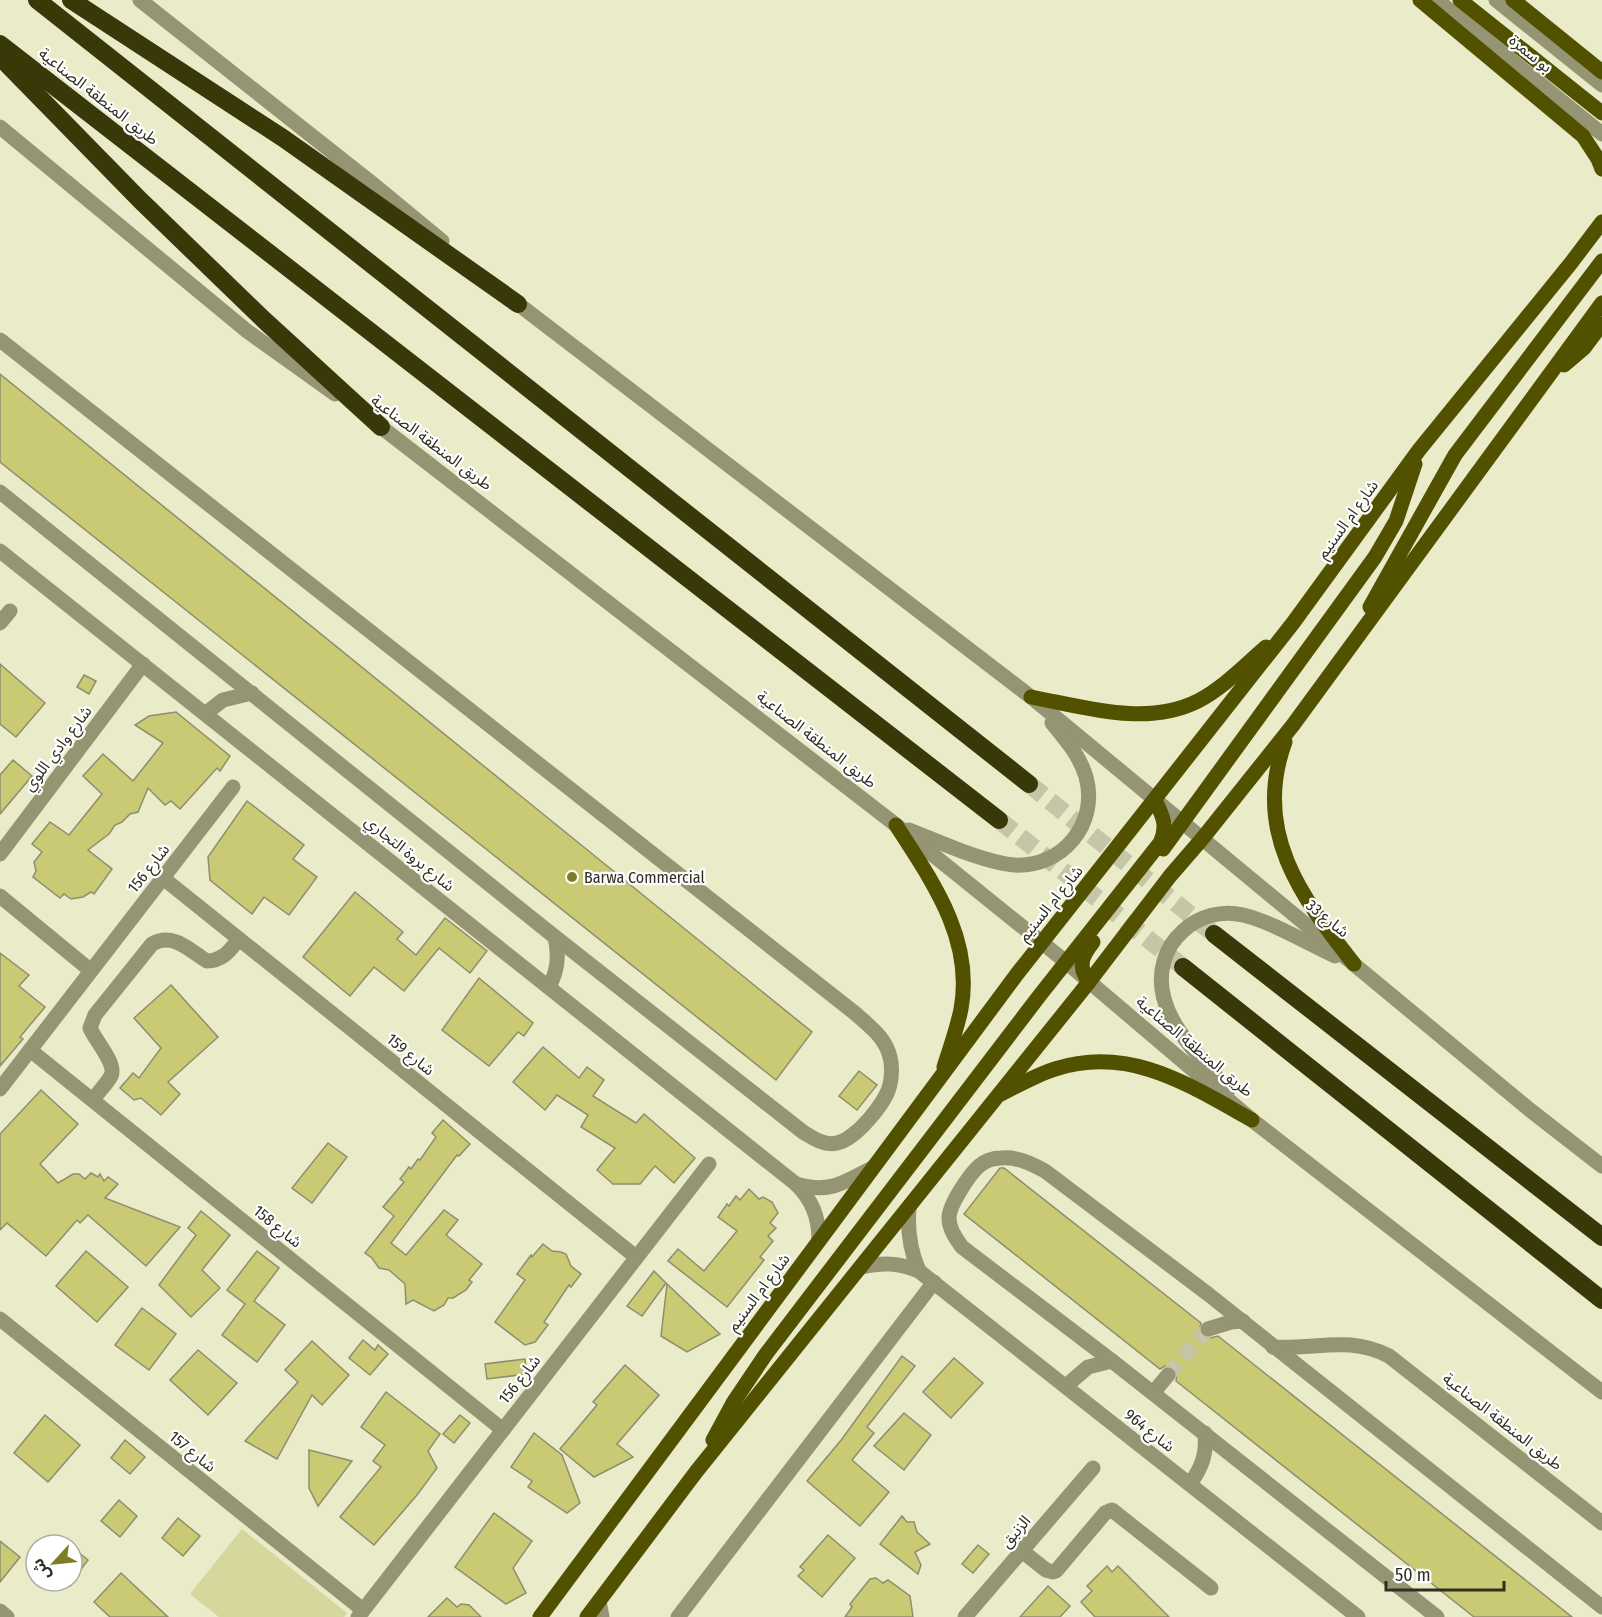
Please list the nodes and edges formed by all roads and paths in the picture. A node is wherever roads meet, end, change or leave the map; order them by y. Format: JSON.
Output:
{"nodes":[{"id":1,"x":37,"y":0,"type":"edge"},
{"id":2,"x":71,"y":0,"type":"edge"},
{"id":3,"x":140,"y":0,"type":"edge"},
{"id":4,"x":1420,"y":0,"type":"edge"},
{"id":5,"x":1437,"y":0,"type":"edge"},
{"id":6,"x":1460,"y":0,"type":"edge"},
{"id":7,"x":1496,"y":0,"type":"edge"},
{"id":8,"x":1513,"y":0,"type":"edge"},
{"id":9,"x":0,"y":44,"type":"edge"},
{"id":10,"x":0,"y":57,"type":"edge"},
{"id":11,"x":1602,"y":72,"type":"edge"},
{"id":12,"x":1602,"y":85,"type":"edge"},
{"id":13,"x":1602,"y":113,"type":"edge"},
{"id":14,"x":0,"y":127,"type":"edge"},
{"id":15,"x":1602,"y":134,"type":"edge"},
{"id":16,"x":1602,"y":169,"type":"edge"},
{"id":17,"x":1602,"y":208,"type":"edge"},
{"id":18,"x":1602,"y":222,"type":"edge"},
{"id":19,"x":1602,"y":261,"type":"edge"},
{"id":20,"x":1571,"y":263,"type":"junction"},
{"id":21,"x":1602,"y":303,"type":"edge"},
{"id":22,"x":518,"y":304,"type":"junction"},
{"id":23,"x":1602,"y":324,"type":"edge"},
{"id":24,"x":0,"y":340,"type":"edge"},
{"id":25,"x":1544,"y":382,"type":"junction"},
{"id":26,"x":381,"y":427,"type":"junction"},
{"id":27,"x":1419,"y":450,"type":"junction"},
{"id":28,"x":0,"y":492,"type":"edge"},
{"id":29,"x":0,"y":550,"type":"edge"},
{"id":30,"x":1293,"y":623,"type":"junction"},
{"id":31,"x":1342,"y":660,"type":"junction"},
{"id":32,"x":143,"y":664,"type":"junction"},
{"id":33,"x":252,"y":693,"type":"junction"},
{"id":34,"x":1031,"y":697,"type":"junction"},
{"id":35,"x":206,"y":713,"type":"junction"},
{"id":36,"x":1293,"y":725,"type":"junction"},
{"id":37,"x":1029,"y":784,"type":"tunnel mouth"},
{"id":38,"x":233,"y":788,"type":"dead end"},
{"id":39,"x":1155,"y":800,"type":"junction"},
{"id":40,"x":999,"y":820,"type":"tunnel mouth"},
{"id":41,"x":1183,"y":823,"type":"junction"},
{"id":42,"x":896,"y":825,"type":"junction"},
{"id":43,"x":1202,"y":839,"type":"junction"},
{"id":44,"x":0,"y":854,"type":"edge"},
{"id":45,"x":163,"y":878,"type":"junction"},
{"id":46,"x":0,"y":897,"type":"edge"},
{"id":47,"x":1214,"y":934,"type":"tunnel mouth"},
{"id":48,"x":555,"y":938,"type":"junction"},
{"id":49,"x":239,"y":939,"type":"junction"},
{"id":50,"x":1042,"y":942,"type":"junction"},
{"id":51,"x":1066,"y":962,"type":"junction"},
{"id":52,"x":1354,"y":964,"type":"junction"},
{"id":53,"x":1183,"y":967,"type":"tunnel mouth"},
{"id":54,"x":90,"y":970,"type":"junction"},
{"id":55,"x":1089,"y":982,"type":"junction"},
{"id":56,"x":549,"y":987,"type":"junction"},
{"id":57,"x":30,"y":1050,"type":"junction"},
{"id":58,"x":939,"y":1080,"type":"junction"},
{"id":59,"x":0,"y":1089,"type":"edge"},
{"id":60,"x":996,"y":1096,"type":"junction"},
{"id":61,"x":93,"y":1100,"type":"junction"},
{"id":62,"x":1252,"y":1119,"type":"junction"},
{"id":63,"x":709,"y":1164,"type":"dead end"},
{"id":64,"x":1602,"y":1166,"type":"edge"},
{"id":65,"x":872,"y":1168,"type":"junction"},
{"id":66,"x":796,"y":1184,"type":"junction"},
{"id":67,"x":909,"y":1208,"type":"junction"},
{"id":68,"x":1602,"y":1237,"type":"edge"},
{"id":69,"x":819,"y":1240,"type":"junction"},
{"id":70,"x":636,"y":1257,"type":"junction"},
{"id":71,"x":862,"y":1267,"type":"junction"},
{"id":72,"x":920,"y":1271,"type":"junction"},
{"id":73,"x":934,"y":1282,"type":"junction"},
{"id":74,"x":1208,"y":1294,"type":"junction"},
{"id":75,"x":1602,"y":1300,"type":"edge"},
{"id":76,"x":0,"y":1319,"type":"edge"},
{"id":77,"x":1243,"y":1322,"type":"junction"},
{"id":78,"x":1273,"y":1347,"type":"junction"},
{"id":79,"x":1112,"y":1361,"type":"junction"},
{"id":80,"x":1168,"y":1375,"type":"tunnel mouth"},
{"id":81,"x":1066,"y":1386,"type":"junction"},
{"id":82,"x":1602,"y":1392,"type":"edge"},
{"id":83,"x":1153,"y":1393,"type":"junction"},
{"id":84,"x":503,"y":1430,"type":"junction"},
{"id":85,"x":1205,"y":1433,"type":"junction"},
{"id":86,"x":1093,"y":1468,"type":"dead end"},
{"id":87,"x":696,"y":1472,"type":"junction"},
{"id":88,"x":1190,"y":1484,"type":"junction"},
{"id":89,"x":1602,"y":1523,"type":"edge"},
{"id":90,"x":1022,"y":1551,"type":"junction"},
{"id":91,"x":1211,"y":1588,"type":"dead end"},
{"id":92,"x":599,"y":1601,"type":"junction"},
{"id":93,"x":1602,"y":1607,"type":"edge"},
{"id":94,"x":0,"y":1611,"type":"edge"},
{"id":95,"x":361,"y":1614,"type":"edge"},
{"id":96,"x":7,"y":1617,"type":"edge"},
{"id":97,"x":540,"y":1617,"type":"edge"},
{"id":98,"x":587,"y":1617,"type":"edge"},
{"id":99,"x":602,"y":1617,"type":"edge"},
{"id":100,"x":678,"y":1617,"type":"edge"},
{"id":101,"x":965,"y":1617,"type":"edge"},
{"id":102,"x":1358,"y":1617,"type":"edge"},
{"id":103,"x":1437,"y":1617,"type":"edge"}],
"edges":[{"from":1,"to":37,"type":"highway"},
{"from":2,"to":22,"type":"highway"},
{"from":3,"to":22,"type":"street"},
{"from":4,"to":16,"type":"main road"},
{"from":5,"to":15,"type":"street","name":"بو سمرة"},
{"from":6,"to":13,"type":"main road"},
{"from":7,"to":12,"type":"street","name":"بو سمرة"},
{"from":8,"to":11,"type":"main road"},
{"from":9,"to":40,"type":"highway","name":"طريق المنطقة الصناعية"},
{"from":10,"to":26,"type":"highway"},
{"from":14,"to":26,"type":"street","name":"طريق المنطقة الصناعية"},
{"from":17,"to":20,"type":"main road"},
{"from":18,"to":20,"type":"main road","name":"شارع ام السنيم"},
{"from":19,"to":31,"type":"main road"},
{"from":20,"to":27,"type":"main road","name":"شارع ام السنيم"},
{"from":21,"to":25,"type":"main road"},
{"from":22,"to":34,"type":"street"},
{"from":23,"to":25,"type":"main road"},
{"from":24,"to":48,"type":"street"},
{"from":25,"to":31,"type":"main road"},
{"from":26,"to":42,"type":"street","name":"طريق المنطقة الصناعية"},
{"from":27,"to":30,"type":"main road","name":"شارع ام السنيم"},
{"from":27,"to":41,"type":"main road"},
{"from":28,"to":33,"type":"street"},
{"from":29,"to":32,"type":"street","name":"شارع بروة التجاري"},
{"from":30,"to":34,"type":"main road"},
{"from":30,"to":39,"type":"main road","name":"شارع ام السنيم"},
{"from":31,"to":36,"type":"main road"},
{"from":32,"to":35,"type":"street","name":"شارع بروة التجاري"},
{"from":32,"to":44,"type":"street","name":"شارع وادي اللوي"},
{"from":33,"to":35,"type":"street"},
{"from":33,"to":48,"type":"street"},
{"from":34,"to":39,"type":"street","name":"شارع 33"},
{"from":34,"to":42,"type":"street"},
{"from":35,"to":56,"type":"street","name":"شارع بروة التجاري"},
{"from":36,"to":43,"type":"main road"},
{"from":36,"to":52,"type":"main road"},
{"from":38,"to":45,"type":"street","name":"شارع 156"},
{"from":39,"to":41,"type":"street","name":"شارع 33"},
{"from":39,"to":50,"type":"main road","name":"شارع ام السنيم"},
{"from":39,"to":51,"type":"main road"},
{"from":41,"to":43,"type":"street","name":"شارع 33"},
{"from":41,"to":55,"type":"main road"},
{"from":42,"to":50,"type":"street","name":"طريق المنطقة الصناعية"},
{"from":42,"to":58,"type":"main road"},
{"from":43,"to":52,"type":"street","name":"شارع 33"},
{"from":43,"to":55,"type":"main road"},
{"from":45,"to":49,"type":"street","name":"شارع 159"},
{"from":45,"to":54,"type":"street","name":"شارع 156"},
{"from":46,"to":54,"type":"street"},
{"from":47,"to":68,"type":"highway"},
{"from":48,"to":56,"type":"street"},
{"from":49,"to":61,"type":"street"},
{"from":49,"to":70,"type":"street","name":"شارع 159"},
{"from":50,"to":51,"type":"street","name":"طريق المنطقة الصناعية"},
{"from":50,"to":58,"type":"main road","name":"شارع ام السنيم"},
{"from":51,"to":55,"type":"street","name":"طريق المنطقة الصناعية"},
{"from":51,"to":87,"type":"main road"},
{"from":52,"to":62,"type":"street"},
{"from":52,"to":64,"type":"street","name":"شارع 33"},
{"from":53,"to":75,"type":"highway"},
{"from":54,"to":57,"type":"street","name":"شارع 156"},
{"from":55,"to":60,"type":"main road"},
{"from":55,"to":62,"type":"street","name":"طريق المنطقة الصناعية"},
{"from":56,"to":66,"type":"street","name":"شارع بروة التجاري"},
{"from":57,"to":59,"type":"street","name":"شارع 156"},
{"from":57,"to":61,"type":"street","name":"شارع 158"},
{"from":58,"to":65,"type":"main road","name":"شارع ام السنيم"},
{"from":60,"to":62,"type":"main road"},
{"from":60,"to":67,"type":"main road"},
{"from":61,"to":84,"type":"street","name":"شارع 158"},
{"from":62,"to":82,"type":"street","name":"طريق المنطقة الصناعية"},
{"from":63,"to":70,"type":"street","name":"شارع 156"},
{"from":65,"to":66,"type":"street","name":"شارع بروة التجاري"},
{"from":65,"to":69,"type":"main road","name":"شارع ام السنيم"},
{"from":66,"to":69,"type":"street","name":"شارع بروة التجاري"},
{"from":67,"to":71,"type":"main road"},
{"from":67,"to":72,"type":"street"},
{"from":69,"to":97,"type":"main road","name":"شارع ام السنيم"},
{"from":70,"to":84,"type":"street","name":"شارع 156"},
{"from":71,"to":72,"type":"street","name":"شارع 964"},
{"from":71,"to":87,"type":"main road"},
{"from":72,"to":73,"type":"street","name":"شارع 964"},
{"from":73,"to":81,"type":"street","name":"شارع 964"},
{"from":73,"to":100,"type":"street"},
{"from":74,"to":77,"type":"street"},
{"from":74,"to":77,"type":"street"},
{"from":74,"to":79,"type":"street"},
{"from":76,"to":95,"type":"street","name":"شارع 157"},
{"from":77,"to":78,"type":"street"},
{"from":78,"to":89,"type":"street","name":"طريق المنطقة الصناعية"},
{"from":78,"to":93,"type":"street"},
{"from":79,"to":81,"type":"street"},
{"from":79,"to":83,"type":"street"},
{"from":80,"to":83,"type":"street"},
{"from":81,"to":88,"type":"street","name":"شارع 964"},
{"from":83,"to":85,"type":"street"},
{"from":84,"to":95,"type":"street","name":"شارع 156"},
{"from":85,"to":88,"type":"street"},
{"from":85,"to":103,"type":"street"},
{"from":86,"to":90,"type":"street","name":"الزنبق"},
{"from":87,"to":92,"type":"main road"},
{"from":88,"to":102,"type":"street","name":"شارع 964"},
{"from":90,"to":91,"type":"street"},
{"from":90,"to":101,"type":"street","name":"الزنبق"},
{"from":92,"to":98,"type":"main road"},
{"from":92,"to":99,"type":"street"},
{"from":94,"to":96,"type":"street"}]}
